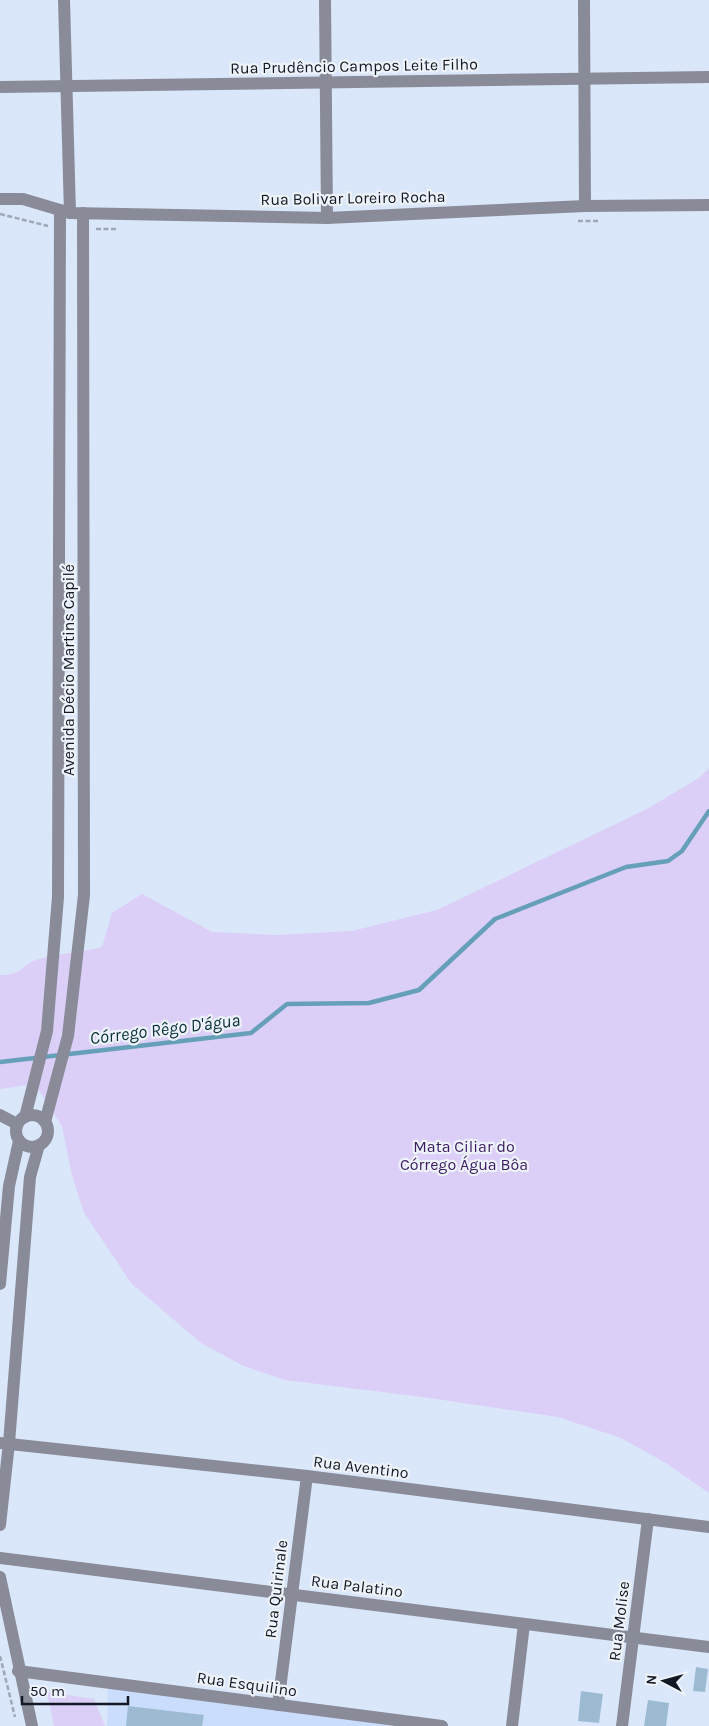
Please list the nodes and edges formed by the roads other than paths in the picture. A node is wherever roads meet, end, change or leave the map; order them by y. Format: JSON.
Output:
{"nodes":[{"id":1,"x":64,"y":0,"type":"edge"},
{"id":2,"x":325,"y":0,"type":"edge"},
{"id":3,"x":584,"y":0,"type":"edge"},
{"id":4,"x":709,"y":76,"type":"edge"},
{"id":5,"x":585,"y":78,"type":"junction"},
{"id":6,"x":326,"y":82,"type":"junction"},
{"id":7,"x":66,"y":86,"type":"junction"},
{"id":8,"x":0,"y":87,"type":"edge"},
{"id":9,"x":0,"y":199,"type":"edge"},
{"id":10,"x":709,"y":205,"type":"edge"},
{"id":11,"x":585,"y":206,"type":"junction"},
{"id":12,"x":65,"y":211,"type":"junction"},
{"id":13,"x":83,"y":213,"type":"junction"},
{"id":14,"x":327,"y":218,"type":"junction"},
{"id":15,"x":0,"y":1115,"type":"edge"},
{"id":16,"x":21,"y":1120,"type":"junction"},
{"id":17,"x":45,"y":1122,"type":"junction"},
{"id":18,"x":19,"y":1141,"type":"junction"},
{"id":19,"x":39,"y":1145,"type":"junction"},
{"id":20,"x":0,"y":1284,"type":"edge"},
{"id":21,"x":5,"y":1443,"type":"edge"},
{"id":22,"x":307,"y":1476,"type":"junction"},
{"id":23,"x":648,"y":1519,"type":"junction"},
{"id":24,"x":0,"y":1525,"type":"edge"},
{"id":25,"x":709,"y":1527,"type":"edge"},
{"id":26,"x":0,"y":1558,"type":"edge"},
{"id":27,"x":0,"y":1577,"type":"edge"},
{"id":28,"x":291,"y":1594,"type":"junction"},
{"id":29,"x":524,"y":1624,"type":"junction"},
{"id":30,"x":633,"y":1638,"type":"junction"},
{"id":31,"x":709,"y":1647,"type":"edge"},
{"id":32,"x":18,"y":1670,"type":"junction"},
{"id":33,"x":278,"y":1705,"type":"junction"},
{"id":34,"x":32,"y":1726,"type":"edge"},
{"id":35,"x":442,"y":1726,"type":"edge"},
{"id":36,"x":512,"y":1726,"type":"edge"},
{"id":37,"x":622,"y":1726,"type":"edge"}],
"edges":[{"from":1,"to":7,"type":"street","name":"Avenida Décio Martins Capilé"},
{"from":2,"to":6,"type":"street"},
{"from":3,"to":5,"type":"street"},
{"from":4,"to":5,"type":"street","name":"Rua Prudêncio Campos Leite Filho"},
{"from":5,"to":6,"type":"street","name":"Rua Prudêncio Campos Leite Filho"},
{"from":5,"to":11,"type":"street"},
{"from":6,"to":7,"type":"street","name":"Rua Prudêncio Campos Leite Filho"},
{"from":6,"to":14,"type":"street"},
{"from":7,"to":8,"type":"street","name":"Rua Prudêncio Campos Leite Filho"},
{"from":7,"to":12,"type":"street","name":"Avenida Décio Martins Capilé"},
{"from":9,"to":12,"type":"street","name":"Rua Bolivar Loreiro Rocha"},
{"from":10,"to":11,"type":"street","name":"Rua Bolivar Loreiro Rocha"},
{"from":11,"to":14,"type":"street","name":"Rua Bolivar Loreiro Rocha"},
{"from":12,"to":13,"type":"street","name":"Rua Bolivar Loreiro Rocha"},
{"from":12,"to":16,"type":"street","name":"Avenida Décio Martins Capilé"},
{"from":13,"to":14,"type":"street","name":"Rua Bolivar Loreiro Rocha"},
{"from":13,"to":17,"type":"street","name":"Avenida Décio Martins Capilé"},
{"from":15,"to":16,"type":"street"},
{"from":16,"to":17,"type":"street"},
{"from":16,"to":18,"type":"street","name":"Avenida Décio Martins Capilé"},
{"from":17,"to":19,"type":"street","name":"Avenida Décio Martins Capilé"},
{"from":18,"to":19,"type":"street"},
{"from":18,"to":20,"type":"street","name":"Avenida Décio Martins Capilé"},
{"from":19,"to":21,"type":"street","name":"Avenida Décio Martins Capilé"},
{"from":21,"to":22,"type":"street","name":"Rua Aventino"},
{"from":21,"to":24,"type":"street","name":"Avenida Décio Martins Capilé"},
{"from":22,"to":23,"type":"street","name":"Rua Aventino"},
{"from":22,"to":28,"type":"street","name":"Rua Quirinale"},
{"from":23,"to":25,"type":"street","name":"Rua Aventino"},
{"from":23,"to":30,"type":"street","name":"Rua Molise"},
{"from":26,"to":28,"type":"street","name":"Rua Palatino"},
{"from":27,"to":32,"type":"street"},
{"from":28,"to":29,"type":"street","name":"Rua Palatino"},
{"from":28,"to":33,"type":"street","name":"Rua Quirinale"},
{"from":29,"to":30,"type":"street","name":"Rua Palatino"},
{"from":29,"to":36,"type":"street"},
{"from":30,"to":31,"type":"street","name":"Rua Palatino"},
{"from":30,"to":37,"type":"street","name":"Rua Molise"},
{"from":32,"to":33,"type":"street","name":"Rua Esquilino"},
{"from":32,"to":34,"type":"street"},
{"from":33,"to":35,"type":"street","name":"Rua Esquilino"}]}
